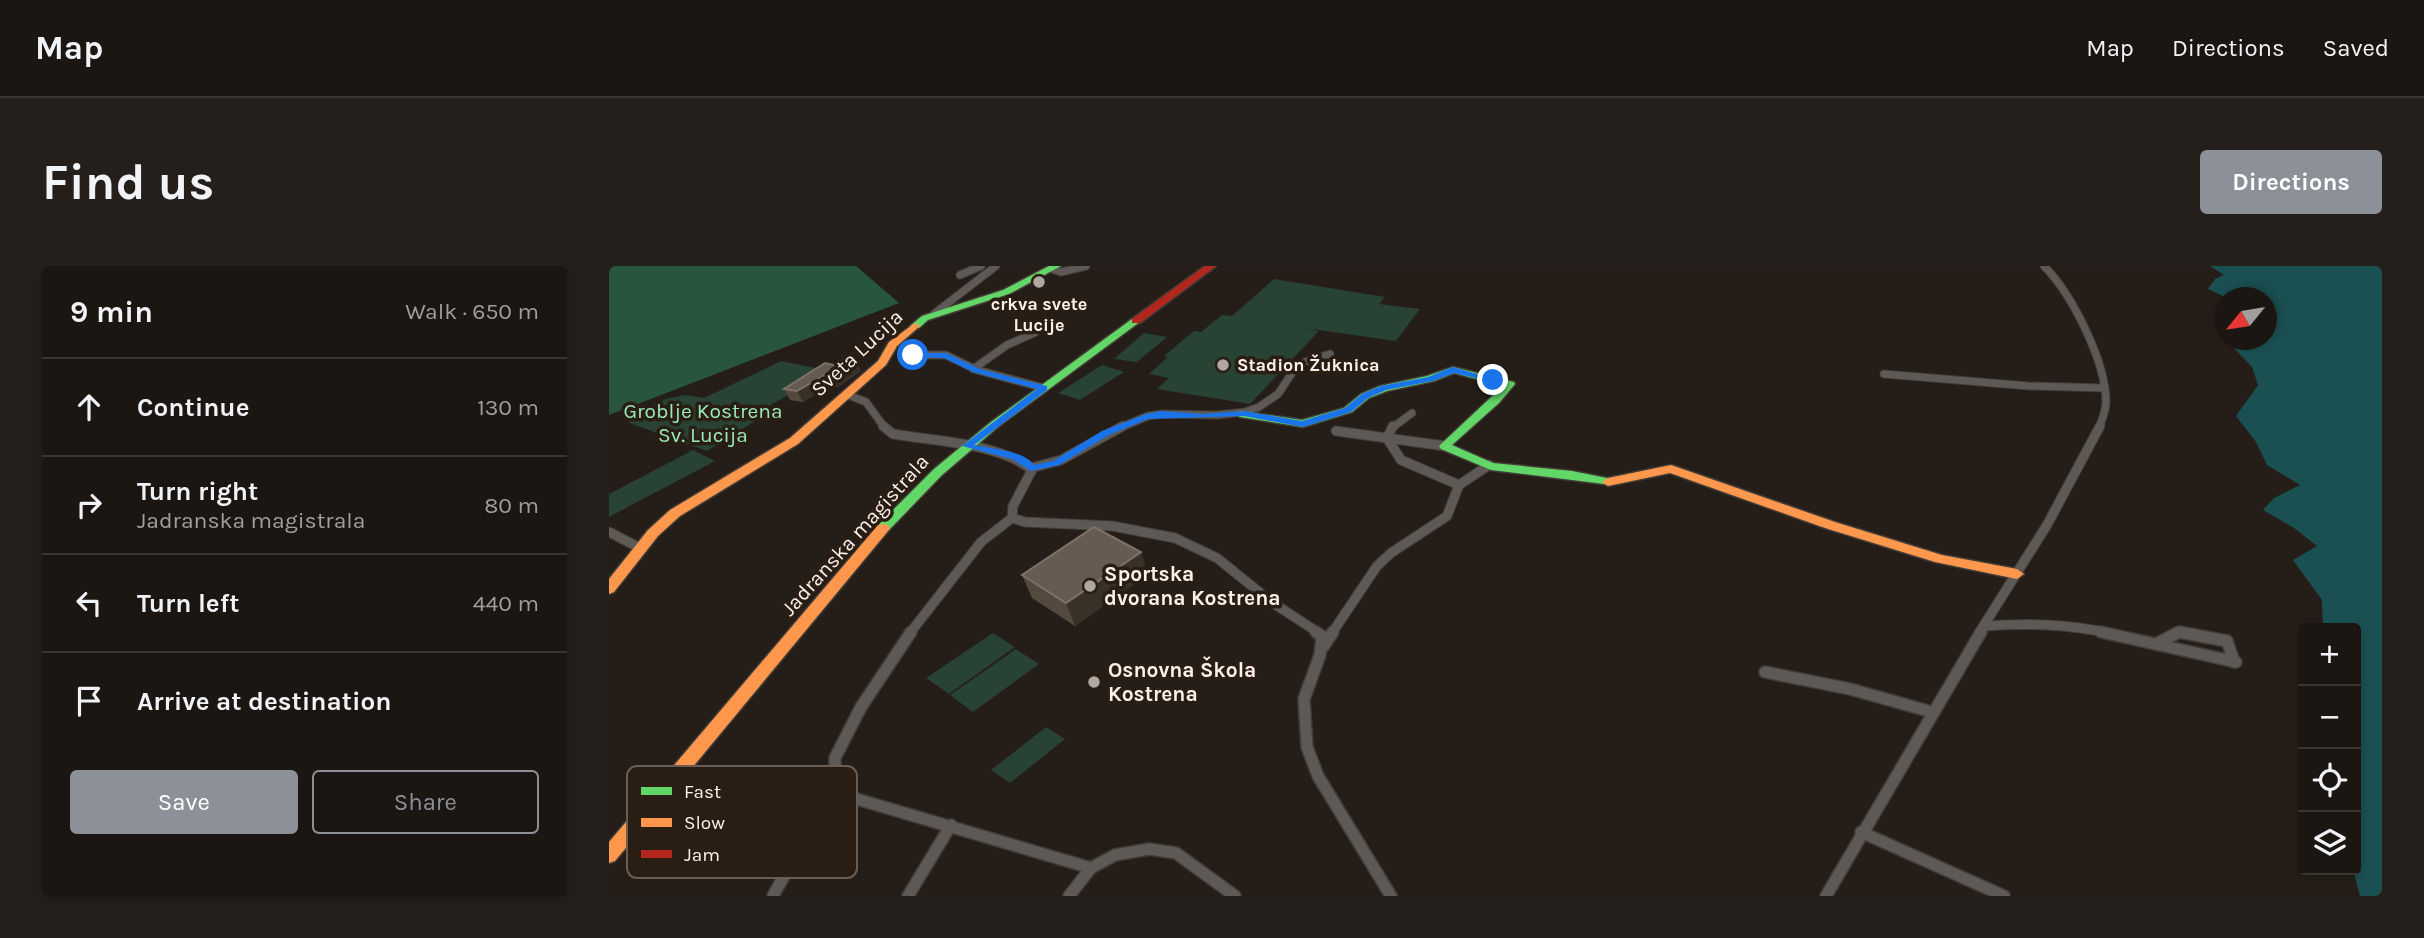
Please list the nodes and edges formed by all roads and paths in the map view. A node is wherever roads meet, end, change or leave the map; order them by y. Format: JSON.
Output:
{"nodes":[{"id":1,"x":981,"y":266,"type":"edge"},
{"id":2,"x":996,"y":266,"type":"edge"},
{"id":3,"x":1086,"y":266,"type":"edge"},
{"id":4,"x":1211,"y":266,"type":"edge"},
{"id":5,"x":2044,"y":266,"type":"edge"},
{"id":6,"x":1054,"y":267,"type":"edge"},
{"id":7,"x":960,"y":275,"type":"dead end"},
{"id":8,"x":935,"y":313,"type":"junction"},
{"id":9,"x":1035,"y":332,"type":"dead end"},
{"id":10,"x":1330,"y":354,"type":"dead end"},
{"id":11,"x":913,"y":355,"type":"dead end"},
{"id":12,"x":973,"y":369,"type":"junction"},
{"id":13,"x":1884,"y":374,"type":"dead end"},
{"id":14,"x":1044,"y":388,"type":"junction"},
{"id":15,"x":2105,"y":388,"type":"junction"},
{"id":16,"x":846,"y":394,"type":"junction"},
{"id":17,"x":1412,"y":413,"type":"dead end"},
{"id":18,"x":1240,"y":414,"type":"junction"},
{"id":19,"x":1336,"y":431,"type":"dead end"},
{"id":20,"x":1387,"y":438,"type":"junction"},
{"id":21,"x":967,"y":446,"type":"junction"},
{"id":22,"x":1445,"y":446,"type":"junction"},
{"id":23,"x":1489,"y":465,"type":"junction"},
{"id":24,"x":1031,"y":468,"type":"junction"},
{"id":25,"x":1459,"y":485,"type":"junction"},
{"id":26,"x":1012,"y":518,"type":"junction"},
{"id":27,"x":609,"y":532,"type":"edge"},
{"id":28,"x":642,"y":549,"type":"junction"},
{"id":29,"x":2017,"y":575,"type":"junction"},
{"id":30,"x":609,"y":589,"type":"edge"},
{"id":31,"x":1984,"y":626,"type":"junction"},
{"id":32,"x":2155,"y":644,"type":"junction"},
{"id":33,"x":1323,"y":647,"type":"junction"},
{"id":34,"x":1765,"y":672,"type":"dead end"},
{"id":35,"x":1932,"y":712,"type":"junction"},
{"id":36,"x":683,"y":766,"type":"edge"},
{"id":37,"x":835,"y":766,"type":"edge"},
{"id":38,"x":857,"y":800,"type":"edge"},
{"id":39,"x":951,"y":825,"type":"junction"},
{"id":40,"x":1861,"y":832,"type":"junction"},
{"id":41,"x":627,"y":833,"type":"edge"},
{"id":42,"x":609,"y":855,"type":"edge"},
{"id":43,"x":1091,"y":868,"type":"junction"},
{"id":44,"x":783,"y":878,"type":"edge"},
{"id":45,"x":773,"y":896,"type":"edge"},
{"id":46,"x":908,"y":896,"type":"edge"},
{"id":47,"x":1069,"y":896,"type":"edge"},
{"id":48,"x":1235,"y":896,"type":"edge"},
{"id":49,"x":1391,"y":896,"type":"edge"},
{"id":50,"x":1826,"y":896,"type":"edge"},
{"id":51,"x":2004,"y":896,"type":"edge"}],
"edges":[{"from":1,"to":7,"type":"street"},
{"from":2,"to":8,"type":"street","name":"Sveta Lucija"},
{"from":3,"to":6,"type":"street","name":"Sveta Lucija"},
{"from":4,"to":14,"type":"street","name":"Jadranska magistrala"},
{"from":5,"to":15,"type":"street"},
{"from":6,"to":8,"type":"street","name":"Sveta Lucija"},
{"from":8,"to":16,"type":"street","name":"Sveta Lucija"},
{"from":9,"to":12,"type":"street"},
{"from":10,"to":18,"type":"street"},
{"from":11,"to":12,"type":"street"},
{"from":12,"to":14,"type":"street"},
{"from":13,"to":15,"type":"street"},
{"from":14,"to":21,"type":"street","name":"Jadranska magistrala"},
{"from":15,"to":29,"type":"street"},
{"from":16,"to":21,"type":"street"},
{"from":16,"to":28,"type":"street","name":"Sveta Lucija"},
{"from":17,"to":20,"type":"street"},
{"from":18,"to":22,"type":"street"},
{"from":18,"to":24,"type":"street"},
{"from":19,"to":20,"type":"street"},
{"from":20,"to":22,"type":"street"},
{"from":20,"to":25,"type":"street"},
{"from":21,"to":24,"type":"street"},
{"from":21,"to":36,"type":"street","name":"Jadranska magistrala"},
{"from":22,"to":23,"type":"street"},
{"from":23,"to":25,"type":"street"},
{"from":23,"to":29,"type":"street"},
{"from":24,"to":26,"type":"street"},
{"from":25,"to":33,"type":"street"},
{"from":26,"to":33,"type":"street"},
{"from":26,"to":37,"type":"street"},
{"from":27,"to":28,"type":"street"},
{"from":28,"to":30,"type":"street","name":"Sveta Lucija"},
{"from":29,"to":31,"type":"street"},
{"from":31,"to":32,"type":"street"},
{"from":31,"to":35,"type":"street"},
{"from":32,"to":32,"type":"street"},
{"from":33,"to":49,"type":"street"},
{"from":34,"to":35,"type":"street"},
{"from":35,"to":40,"type":"street"},
{"from":38,"to":39,"type":"street"},
{"from":39,"to":43,"type":"street"},
{"from":39,"to":46,"type":"street"},
{"from":40,"to":50,"type":"street"},
{"from":40,"to":51,"type":"street"},
{"from":41,"to":42,"type":"street","name":"Jadranska magistrala"},
{"from":43,"to":47,"type":"street"},
{"from":43,"to":48,"type":"street"},
{"from":44,"to":45,"type":"street"}]}
